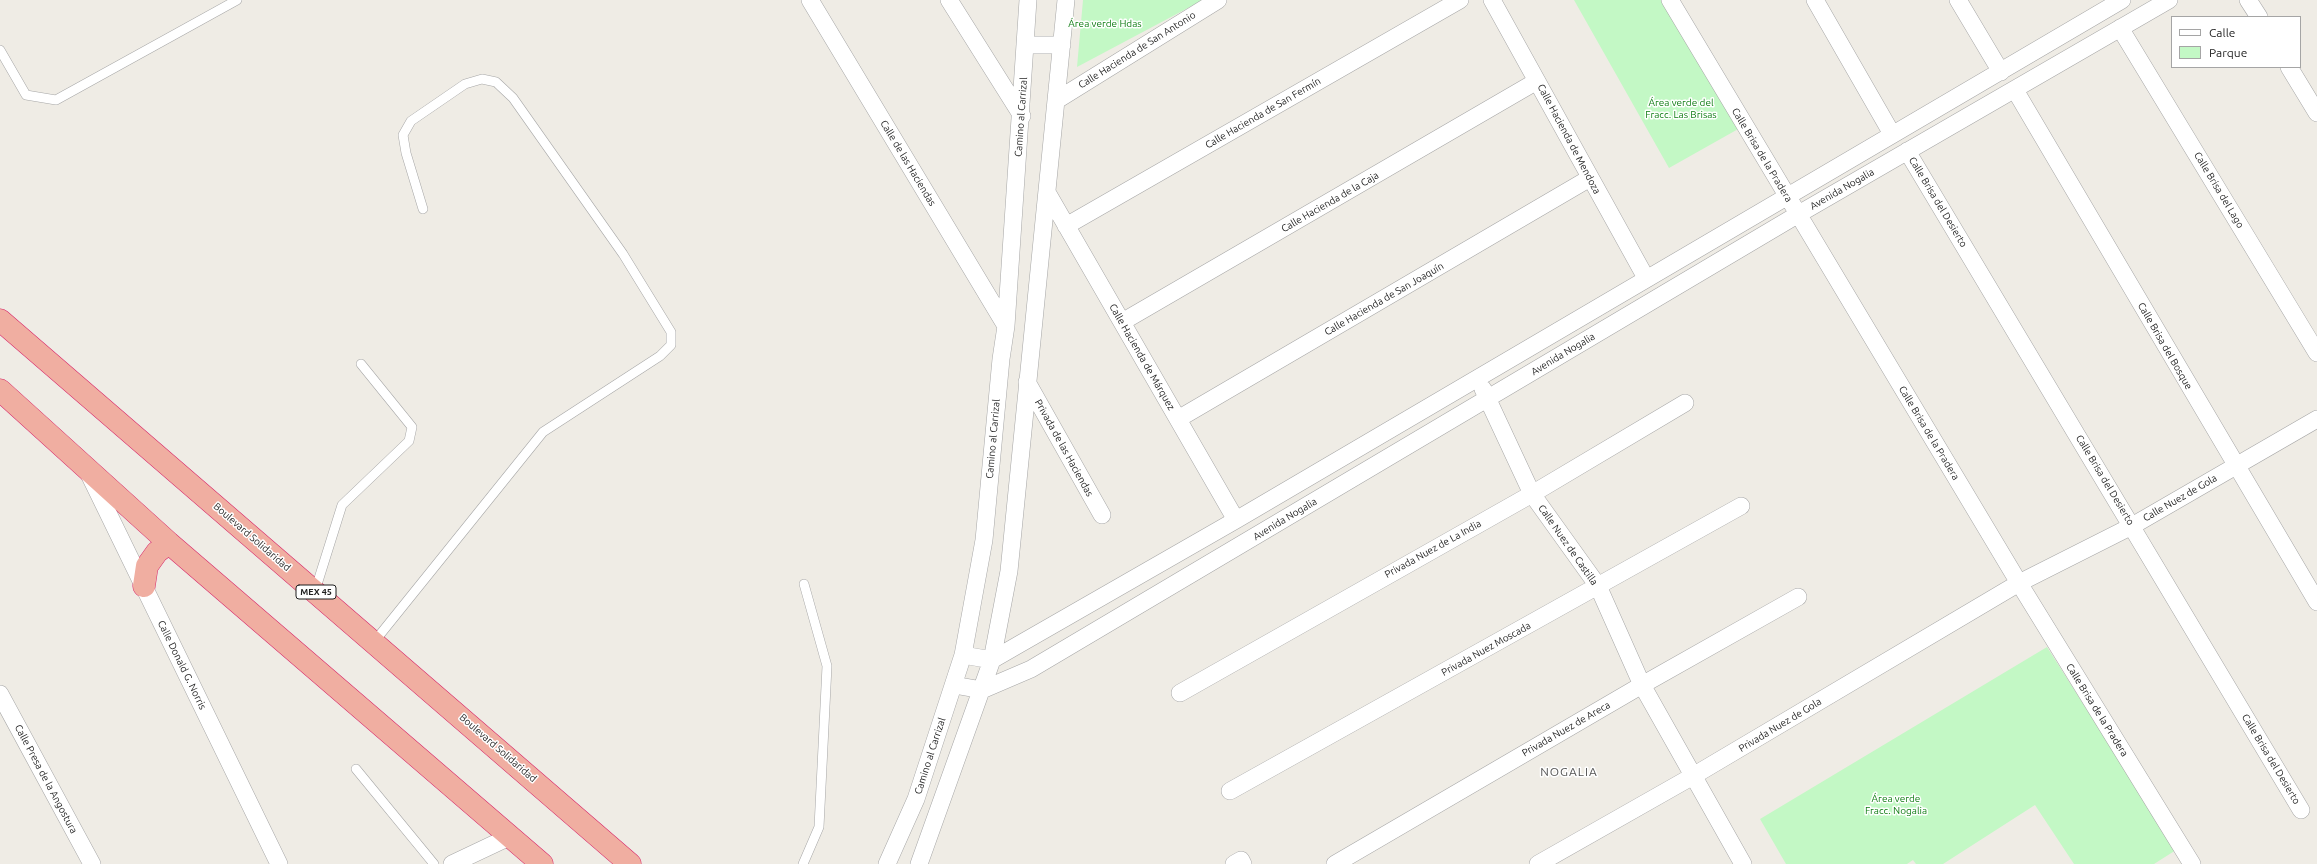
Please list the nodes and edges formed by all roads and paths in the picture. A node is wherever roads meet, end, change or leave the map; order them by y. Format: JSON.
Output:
{"nodes":[{"id":1,"x":237,"y":0,"type":"edge"},
{"id":2,"x":810,"y":0,"type":"edge"},
{"id":3,"x":949,"y":0,"type":"edge"},
{"id":4,"x":1028,"y":0,"type":"edge"},
{"id":5,"x":1066,"y":0,"type":"edge"},
{"id":6,"x":1218,"y":0,"type":"edge"},
{"id":7,"x":1460,"y":0,"type":"edge"},
{"id":8,"x":1492,"y":0,"type":"edge"},
{"id":9,"x":1670,"y":0,"type":"edge"},
{"id":10,"x":1815,"y":0,"type":"edge"},
{"id":11,"x":1958,"y":0,"type":"edge"},
{"id":12,"x":2122,"y":0,"type":"edge"},
{"id":13,"x":2169,"y":0,"type":"edge"},
{"id":14,"x":2248,"y":0,"type":"edge"},
{"id":15,"x":2104,"y":4,"type":"edge"},
{"id":16,"x":2257,"y":16,"type":"edge"},
{"id":17,"x":2120,"y":28,"type":"junction"},
{"id":18,"x":1026,"y":45,"type":"junction"},
{"id":19,"x":1062,"y":45,"type":"junction"},
{"id":20,"x":0,"y":50,"type":"edge"},
{"id":21,"x":2290,"y":68,"type":"edge"},
{"id":22,"x":2001,"y":72,"type":"junction"},
{"id":23,"x":1537,"y":81,"type":"junction"},
{"id":24,"x":2015,"y":90,"type":"junction"},
{"id":25,"x":1057,"y":100,"type":"junction"},
{"id":26,"x":2317,"y":113,"type":"edge"},
{"id":27,"x":1022,"y":116,"type":"junction"},
{"id":28,"x":1892,"y":134,"type":"junction"},
{"id":29,"x":1907,"y":151,"type":"junction"},
{"id":30,"x":1590,"y":178,"type":"junction"},
{"id":31,"x":1048,"y":194,"type":"junction"},
{"id":32,"x":1787,"y":197,"type":"junction"},
{"id":33,"x":423,"y":209,"type":"dead end"},
{"id":34,"x":1797,"y":215,"type":"junction"},
{"id":35,"x":1066,"y":226,"type":"junction"},
{"id":36,"x":1646,"y":278,"type":"junction"},
{"id":37,"x":0,"y":320,"type":"edge"},
{"id":38,"x":1122,"y":322,"type":"junction"},
{"id":39,"x":1006,"y":326,"type":"junction"},
{"id":40,"x":2317,"y":353,"type":"edge"},
{"id":41,"x":361,"y":364,"type":"dead end"},
{"id":42,"x":1477,"y":378,"type":"junction"},
{"id":43,"x":1027,"y":382,"type":"junction"},
{"id":44,"x":0,"y":390,"type":"edge"},
{"id":45,"x":1488,"y":398,"type":"junction"},
{"id":46,"x":1685,"y":403,"type":"dead end"},
{"id":47,"x":1178,"y":419,"type":"junction"},
{"id":48,"x":2317,"y":419,"type":"edge"},
{"id":49,"x":84,"y":466,"type":"junction"},
{"id":50,"x":2236,"y":466,"type":"junction"},
{"id":51,"x":1532,"y":494,"type":"junction"},
{"id":52,"x":1741,"y":506,"type":"dead end"},
{"id":53,"x":1102,"y":515,"type":"dead end"},
{"id":54,"x":1236,"y":520,"type":"junction"},
{"id":55,"x":2132,"y":526,"type":"junction"},
{"id":56,"x":169,"y":543,"type":"junction"},
{"id":57,"x":2019,"y":583,"type":"junction"},
{"id":58,"x":804,"y":584,"type":"dead end"},
{"id":59,"x":144,"y":586,"type":"junction"},
{"id":60,"x":1598,"y":586,"type":"junction"},
{"id":61,"x":315,"y":591,"type":"junction"},
{"id":62,"x":1798,"y":597,"type":"dead end"},
{"id":63,"x":2317,"y":602,"type":"edge"},
{"id":64,"x":374,"y":642,"type":"junction"},
{"id":65,"x":963,"y":655,"type":"junction"},
{"id":66,"x":992,"y":660,"type":"junction"},
{"id":67,"x":954,"y":685,"type":"junction"},
{"id":68,"x":1642,"y":685,"type":"junction"},
{"id":69,"x":982,"y":690,"type":"junction"},
{"id":70,"x":1180,"y":693,"type":"dead end"},
{"id":71,"x":0,"y":694,"type":"edge"},
{"id":72,"x":356,"y":769,"type":"dead end"},
{"id":73,"x":1693,"y":776,"type":"junction"},
{"id":74,"x":1230,"y":791,"type":"dead end"},
{"id":75,"x":2301,"y":810,"type":"dead end"},
{"id":76,"x":509,"y":837,"type":"junction"},
{"id":77,"x":92,"y":864,"type":"edge"},
{"id":78,"x":279,"y":864,"type":"edge"},
{"id":79,"x":434,"y":864,"type":"edge"},
{"id":80,"x":452,"y":864,"type":"edge"},
{"id":81,"x":542,"y":864,"type":"edge"},
{"id":82,"x":630,"y":864,"type":"edge"},
{"id":83,"x":803,"y":864,"type":"edge"},
{"id":84,"x":887,"y":864,"type":"edge"},
{"id":85,"x":919,"y":864,"type":"edge"},
{"id":86,"x":1334,"y":864,"type":"edge"},
{"id":87,"x":1538,"y":864,"type":"edge"},
{"id":88,"x":1743,"y":864,"type":"edge"},
{"id":89,"x":2192,"y":864,"type":"edge"}],
"edges":[{"from":1,"to":20,"type":"lane"},
{"from":2,"to":39,"type":"street","name":"Calle de las Haciendas"},
{"from":3,"to":27,"type":"street"},
{"from":4,"to":18,"type":"street","name":"Camino al Carrizal"},
{"from":5,"to":19,"type":"street"},
{"from":6,"to":25,"type":"street","name":"Calle Hacienda de San Antonio"},
{"from":7,"to":35,"type":"street","name":"Calle Hacienda de San Fermín"},
{"from":8,"to":23,"type":"street","name":"Calle Hacienda de Mendoza"},
{"from":9,"to":32,"type":"street","name":"Calle Brisa de la Pradera"},
{"from":10,"to":28,"type":"street"},
{"from":11,"to":22,"type":"street"},
{"from":12,"to":15,"type":"street","name":"Avenida Nogalia"},
{"from":13,"to":17,"type":"street","name":"Avenida Nogalia"},
{"from":14,"to":16,"type":"street"},
{"from":15,"to":22,"type":"street","name":"Avenida Nogalia"},
{"from":17,"to":24,"type":"street","name":"Avenida Nogalia"},
{"from":17,"to":40,"type":"street","name":"Calle Brisa del Lago"},
{"from":18,"to":19,"type":"street"},
{"from":18,"to":27,"type":"street","name":"Camino al Carrizal"},
{"from":19,"to":25,"type":"street"},
{"from":21,"to":26,"type":"street"},
{"from":22,"to":28,"type":"street","name":"Avenida Nogalia"},
{"from":23,"to":30,"type":"street","name":"Calle Hacienda de Mendoza"},
{"from":23,"to":38,"type":"street","name":"Calle Hacienda de la Caja"},
{"from":24,"to":29,"type":"street","name":"Avenida Nogalia"},
{"from":24,"to":50,"type":"street","name":"Calle Brisa del Bosque"},
{"from":25,"to":31,"type":"street"},
{"from":27,"to":39,"type":"street","name":"Camino al Carrizal"},
{"from":28,"to":32,"type":"street","name":"Avenida Nogalia"},
{"from":29,"to":34,"type":"street","name":"Avenida Nogalia"},
{"from":29,"to":55,"type":"street","name":"Calle Brisa del Desierto"},
{"from":30,"to":36,"type":"street","name":"Calle Hacienda de Mendoza"},
{"from":30,"to":47,"type":"street","name":"Calle Hacienda de San Joaquín"},
{"from":31,"to":35,"type":"street","name":"Calle Hacienda de Márquez"},
{"from":31,"to":43,"type":"street"},
{"from":32,"to":34,"type":"street","name":"Calle Brisa de la Pradera"},
{"from":32,"to":36,"type":"street","name":"Avenida Nogalia"},
{"from":33,"to":64,"type":"lane"},
{"from":34,"to":45,"type":"street","name":"Avenida Nogalia"},
{"from":34,"to":57,"type":"street","name":"Calle Brisa de la Pradera"},
{"from":35,"to":38,"type":"street","name":"Calle Hacienda de Márquez"},
{"from":36,"to":42,"type":"street","name":"Avenida Nogalia"},
{"from":37,"to":61,"type":"highway","name":"Boulevard Solidaridad","number":"MEX 45"},
{"from":38,"to":47,"type":"street","name":"Calle Hacienda de Márquez"},
{"from":39,"to":65,"type":"street","name":"Camino al Carrizal"},
{"from":41,"to":61,"type":"lane"},
{"from":42,"to":45,"type":"street","name":"Calle Nuez de Castilla"},
{"from":42,"to":54,"type":"street","name":"Avenida Nogalia"},
{"from":43,"to":53,"type":"street","name":"Privada de las Haciendas"},
{"from":43,"to":66,"type":"street"},
{"from":44,"to":49,"type":"highway"},
{"from":45,"to":51,"type":"street","name":"Calle Nuez de Castilla"},
{"from":45,"to":69,"type":"street","name":"Avenida Nogalia"},
{"from":46,"to":51,"type":"street","name":"Privada Nuez de La India"},
{"from":47,"to":54,"type":"street","name":"Calle Hacienda de Márquez"},
{"from":48,"to":50,"type":"street","name":"Calle Nuez de Gola"},
{"from":49,"to":56,"type":"highway"},
{"from":49,"to":59,"type":"street","name":"Calle Donald G. Norris"},
{"from":50,"to":55,"type":"street","name":"Calle Nuez de Gola"},
{"from":50,"to":63,"type":"street","name":"Calle Brisa del Bosque"},
{"from":51,"to":60,"type":"street","name":"Calle Nuez de Castilla"},
{"from":51,"to":70,"type":"street","name":"Privada Nuez de La India"},
{"from":52,"to":60,"type":"street","name":"Privada Nuez Moscada"},
{"from":54,"to":66,"type":"street","name":"Avenida Nogalia"},
{"from":55,"to":57,"type":"street","name":"Calle Nuez de Gola"},
{"from":55,"to":75,"type":"street","name":"Calle Brisa del Desierto"},
{"from":56,"to":59,"type":"highway"},
{"from":56,"to":76,"type":"highway"},
{"from":57,"to":73,"type":"street","name":"Privada Nuez de Gola"},
{"from":57,"to":89,"type":"street","name":"Calle Brisa de la Pradera"},
{"from":58,"to":83,"type":"lane"},
{"from":59,"to":78,"type":"street","name":"Calle Donald G. Norris"},
{"from":60,"to":68,"type":"street","name":"Calle Nuez de Castilla"},
{"from":60,"to":74,"type":"street","name":"Privada Nuez Moscada"},
{"from":61,"to":64,"type":"highway","name":"Boulevard Solidaridad","number":"MEX 45"},
{"from":62,"to":68,"type":"street","name":"Privada Nuez de Areca"},
{"from":64,"to":82,"type":"highway","name":"Boulevard Solidaridad","number":"MEX 45"},
{"from":65,"to":66,"type":"street"},
{"from":65,"to":67,"type":"street","name":"Camino al Carrizal"},
{"from":66,"to":69,"type":"street"},
{"from":67,"to":69,"type":"street"},
{"from":67,"to":84,"type":"street","name":"Camino al Carrizal"},
{"from":68,"to":73,"type":"street","name":"Calle Nuez de Castilla"},
{"from":68,"to":86,"type":"street","name":"Privada Nuez de Areca"},
{"from":69,"to":85,"type":"street"},
{"from":71,"to":77,"type":"street","name":"Calle Presa de la Angostura"},
{"from":72,"to":79,"type":"lane"},
{"from":73,"to":87,"type":"street","name":"Privada Nuez de Gola"},
{"from":73,"to":88,"type":"street","name":"Calle Nuez de Castilla"},
{"from":76,"to":80,"type":"street"},
{"from":76,"to":81,"type":"highway"}]}
